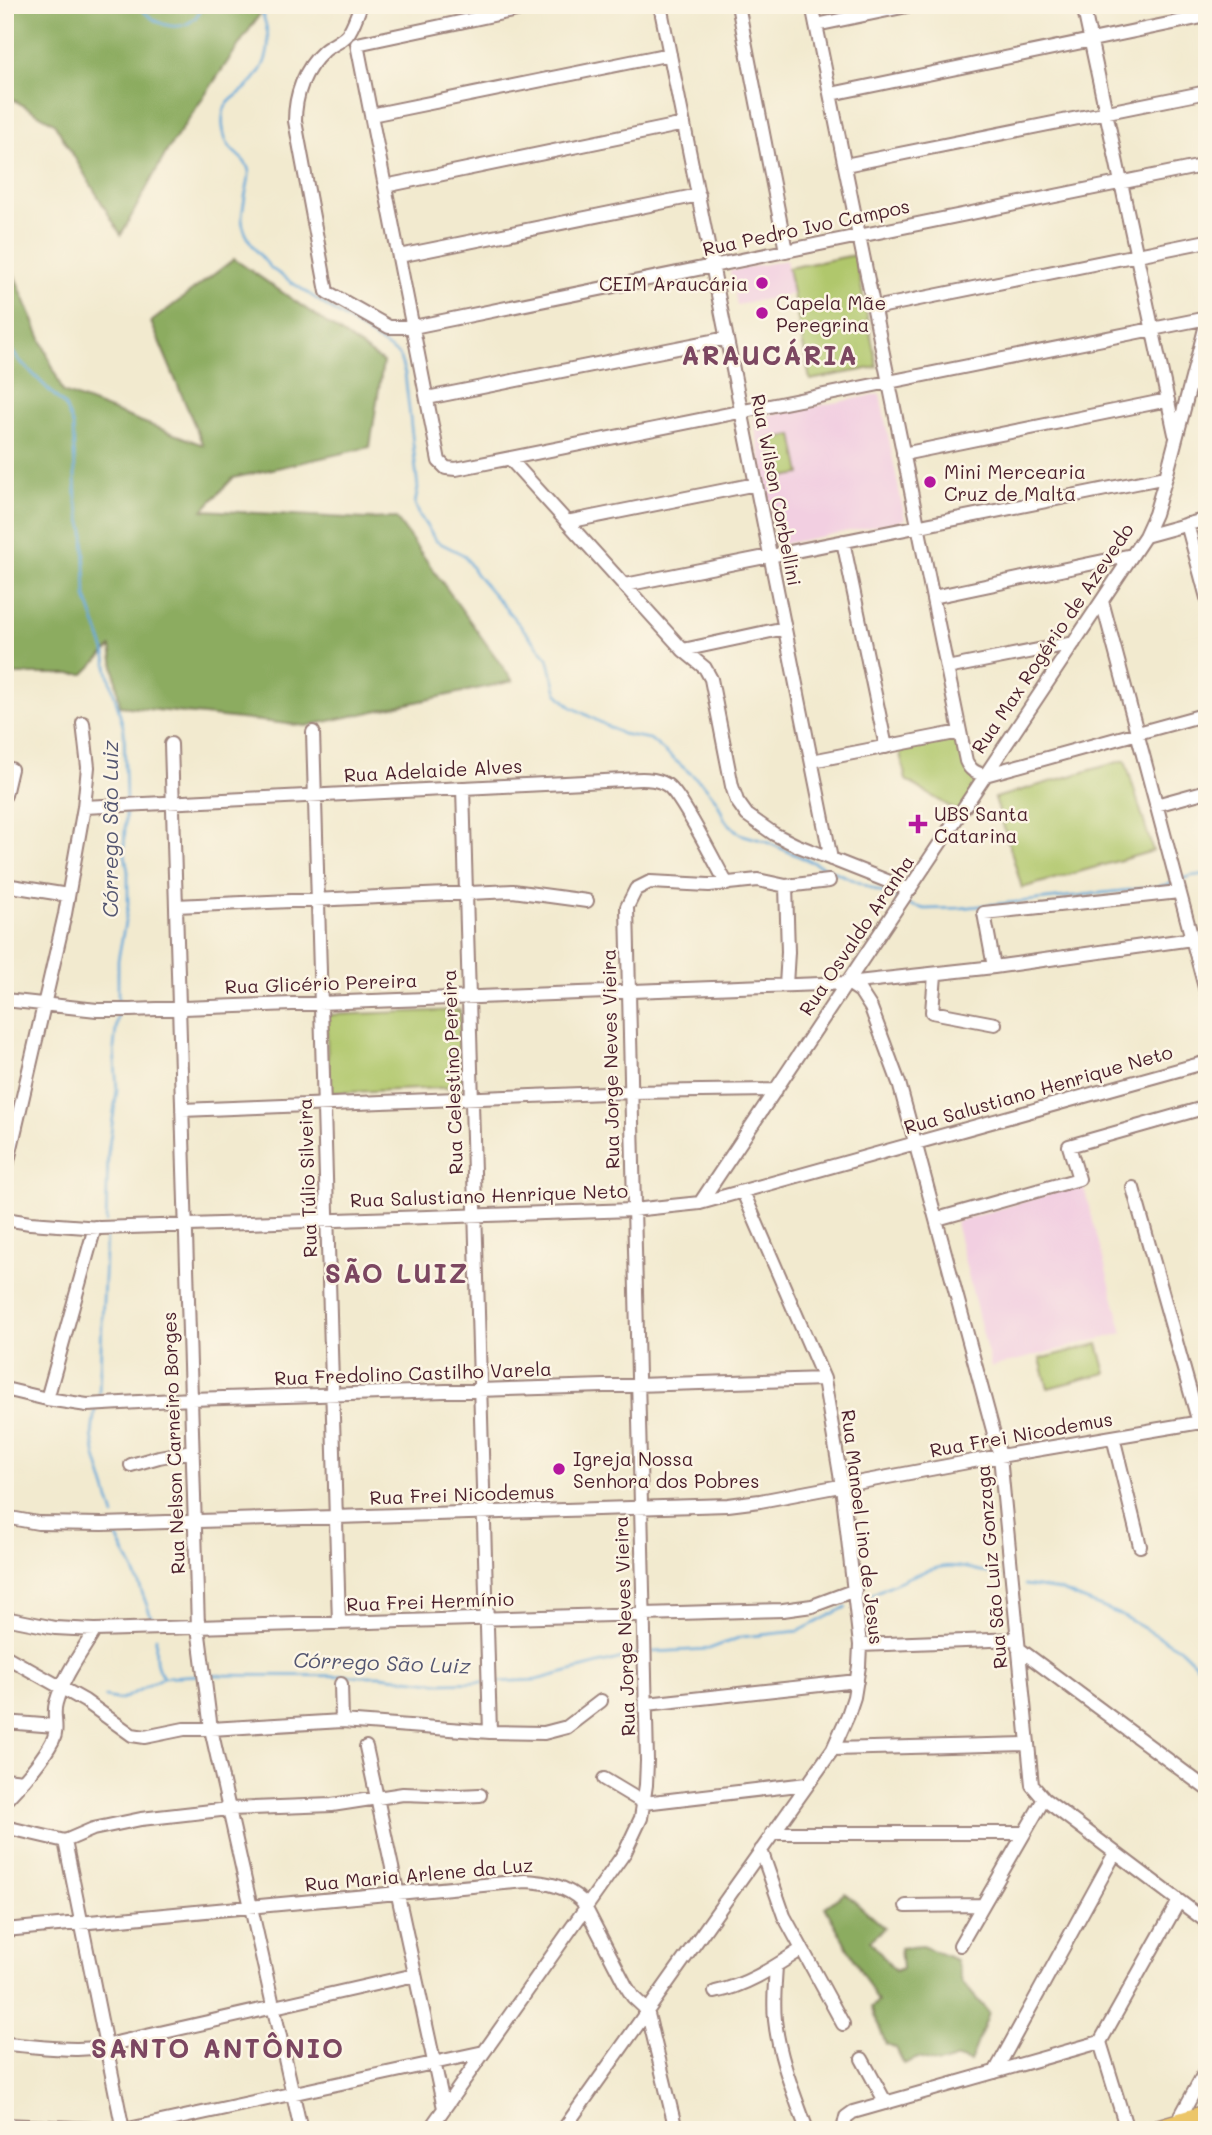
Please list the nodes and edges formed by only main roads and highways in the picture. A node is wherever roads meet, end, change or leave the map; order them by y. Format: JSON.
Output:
{"nodes":[{"id":1,"x":1207,"y":2113,"type":"edge"},
{"id":2,"x":1185,"y":2126,"type":"edge"},
{"id":3,"x":1207,"y":2126,"type":"edge"},
{"id":4,"x":1149,"y":2130,"type":"edge"}],
"edges":[{"from":1,"to":2,"type":"main road"},
{"from":2,"to":3,"type":"main road"},
{"from":2,"to":4,"type":"main road"}]}
